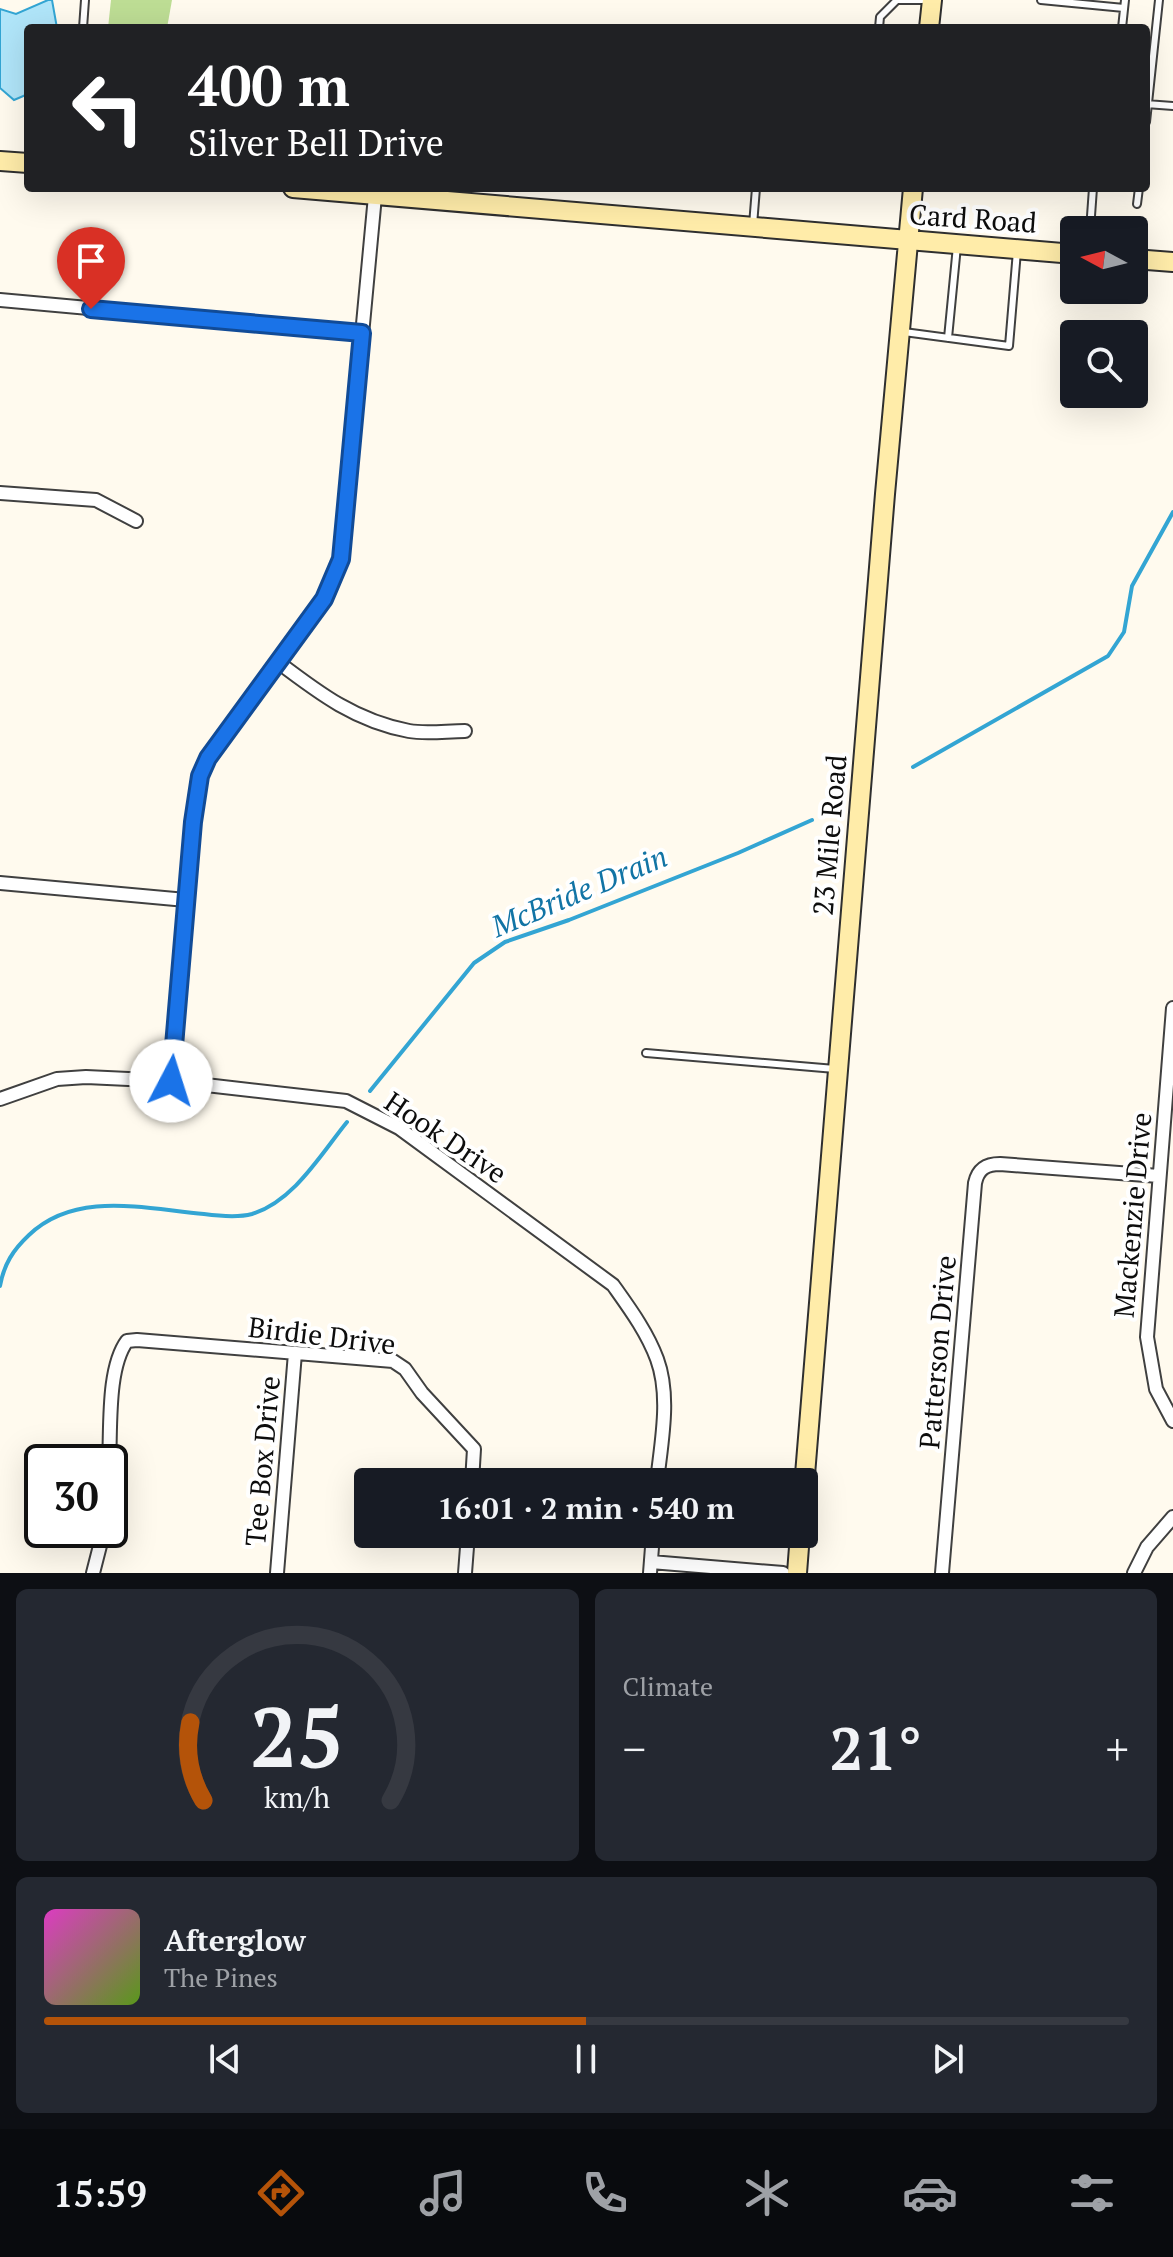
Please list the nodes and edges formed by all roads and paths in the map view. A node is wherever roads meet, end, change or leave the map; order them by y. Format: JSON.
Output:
{"nodes":[{"id":1,"x":85,"y":0,"type":"edge"},
{"id":2,"x":922,"y":0,"type":"edge"},
{"id":3,"x":932,"y":0,"type":"edge"},
{"id":4,"x":1041,"y":0,"type":"edge"},
{"id":5,"x":1159,"y":0,"type":"edge"},
{"id":6,"x":1125,"y":4,"type":"edge"},
{"id":7,"x":83,"y":24,"type":"edge"},
{"id":8,"x":879,"y":24,"type":"edge"},
{"id":9,"x":929,"y":24,"type":"edge"},
{"id":10,"x":1122,"y":24,"type":"edge"},
{"id":11,"x":1150,"y":78,"type":"edge"},
{"id":12,"x":1150,"y":104,"type":"edge"},
{"id":13,"x":1173,"y":106,"type":"edge"},
{"id":14,"x":0,"y":161,"type":"edge"},
{"id":15,"x":24,"y":163,"type":"edge"},
{"id":16,"x":334,"y":192,"type":"edge"},
{"id":17,"x":756,"y":192,"type":"edge"},
{"id":18,"x":913,"y":192,"type":"edge"},
{"id":19,"x":1093,"y":192,"type":"edge"},
{"id":20,"x":1138,"y":192,"type":"edge"},
{"id":21,"x":375,"y":196,"type":"junction"},
{"id":22,"x":1137,"y":204,"type":"dead end"},
{"id":23,"x":1091,"y":216,"type":"edge"},
{"id":24,"x":753,"y":228,"type":"junction"},
{"id":25,"x":908,"y":242,"type":"junction"},
{"id":26,"x":957,"y":245,"type":"junction"},
{"id":27,"x":1017,"y":250,"type":"junction"},
{"id":28,"x":1060,"y":253,"type":"edge"},
{"id":29,"x":1148,"y":260,"type":"edge"},
{"id":30,"x":1173,"y":262,"type":"edge"},
{"id":31,"x":0,"y":300,"type":"edge"},
{"id":32,"x":901,"y":331,"type":"junction"},
{"id":33,"x":362,"y":333,"type":"junction"},
{"id":34,"x":948,"y":338,"type":"junction"},
{"id":35,"x":0,"y":493,"type":"edge"},
{"id":36,"x":136,"y":521,"type":"dead end"},
{"id":37,"x":278,"y":662,"type":"junction"},
{"id":38,"x":465,"y":731,"type":"dead end"},
{"id":39,"x":0,"y":883,"type":"edge"},
{"id":40,"x":186,"y":900,"type":"junction"},
{"id":41,"x":1173,"y":1008,"type":"edge"},
{"id":42,"x":646,"y":1053,"type":"dead end"},
{"id":43,"x":838,"y":1070,"type":"junction"},
{"id":44,"x":171,"y":1081,"type":"junction"},
{"id":45,"x":0,"y":1099,"type":"edge"},
{"id":46,"x":1159,"y":1176,"type":"junction"},
{"id":47,"x":295,"y":1353,"type":"junction"},
{"id":48,"x":1173,"y":1421,"type":"edge"},
{"id":49,"x":110,"y":1444,"type":"edge"},
{"id":50,"x":473,"y":1468,"type":"edge"},
{"id":51,"x":658,"y":1468,"type":"edge"},
{"id":52,"x":806,"y":1468,"type":"edge"},
{"id":53,"x":1173,"y":1517,"type":"edge"},
{"id":54,"x":99,"y":1548,"type":"edge"},
{"id":55,"x":467,"y":1548,"type":"edge"},
{"id":56,"x":799,"y":1548,"type":"edge"},
{"id":57,"x":651,"y":1567,"type":"edge"},
{"id":58,"x":93,"y":1573,"type":"edge"},
{"id":59,"x":277,"y":1573,"type":"edge"},
{"id":60,"x":465,"y":1573,"type":"edge"},
{"id":61,"x":783,"y":1573,"type":"edge"},
{"id":62,"x":797,"y":1573,"type":"edge"},
{"id":63,"x":942,"y":1573,"type":"edge"},
{"id":64,"x":1134,"y":1573,"type":"edge"}],
"edges":[{"from":1,"to":7,"type":"lane"},
{"from":2,"to":8,"type":"lane"},
{"from":3,"to":9,"type":"main road"},
{"from":4,"to":6,"type":"lane"},
{"from":5,"to":11,"type":"lane"},
{"from":6,"to":10,"type":"lane"},
{"from":12,"to":13,"type":"lane"},
{"from":14,"to":15,"type":"main road"},
{"from":16,"to":21,"type":"main road","name":"Card Road"},
{"from":17,"to":24,"type":"lane"},
{"from":18,"to":25,"type":"main road","name":"23 Mile Road"},
{"from":19,"to":23,"type":"lane"},
{"from":20,"to":22,"type":"lane"},
{"from":21,"to":24,"type":"main road","name":"Card Road"},
{"from":21,"to":33,"type":"street"},
{"from":24,"to":25,"type":"main road","name":"Card Road"},
{"from":25,"to":26,"type":"main road","name":"Card Road"},
{"from":25,"to":32,"type":"main road","name":"23 Mile Road"},
{"from":26,"to":27,"type":"main road","name":"Card Road"},
{"from":26,"to":34,"type":"lane"},
{"from":27,"to":28,"type":"main road","name":"Card Road"},
{"from":27,"to":34,"type":"lane"},
{"from":29,"to":30,"type":"main road"},
{"from":31,"to":33,"type":"street"},
{"from":32,"to":34,"type":"lane"},
{"from":32,"to":43,"type":"main road","name":"23 Mile Road"},
{"from":33,"to":37,"type":"street"},
{"from":35,"to":36,"type":"street"},
{"from":37,"to":38,"type":"street"},
{"from":37,"to":40,"type":"street"},
{"from":39,"to":40,"type":"street"},
{"from":40,"to":44,"type":"street"},
{"from":41,"to":46,"type":"street","name":"Mackenzie Drive"},
{"from":42,"to":43,"type":"lane"},
{"from":43,"to":52,"type":"main road","name":"23 Mile Road"},
{"from":44,"to":45,"type":"street","name":"Hook Drive"},
{"from":44,"to":51,"type":"street","name":"Hook Drive"},
{"from":46,"to":48,"type":"street","name":"Mackenzie Drive"},
{"from":46,"to":63,"type":"street","name":"Patterson Drive"},
{"from":47,"to":49,"type":"street","name":"Birdie Drive"},
{"from":47,"to":50,"type":"street","name":"Birdie Drive"},
{"from":47,"to":59,"type":"street","name":"Tee Box Drive"},
{"from":53,"to":64,"type":"street"},
{"from":54,"to":58,"type":"street"},
{"from":55,"to":60,"type":"street"},
{"from":56,"to":62,"type":"main road"},
{"from":57,"to":61,"type":"street"}]}
